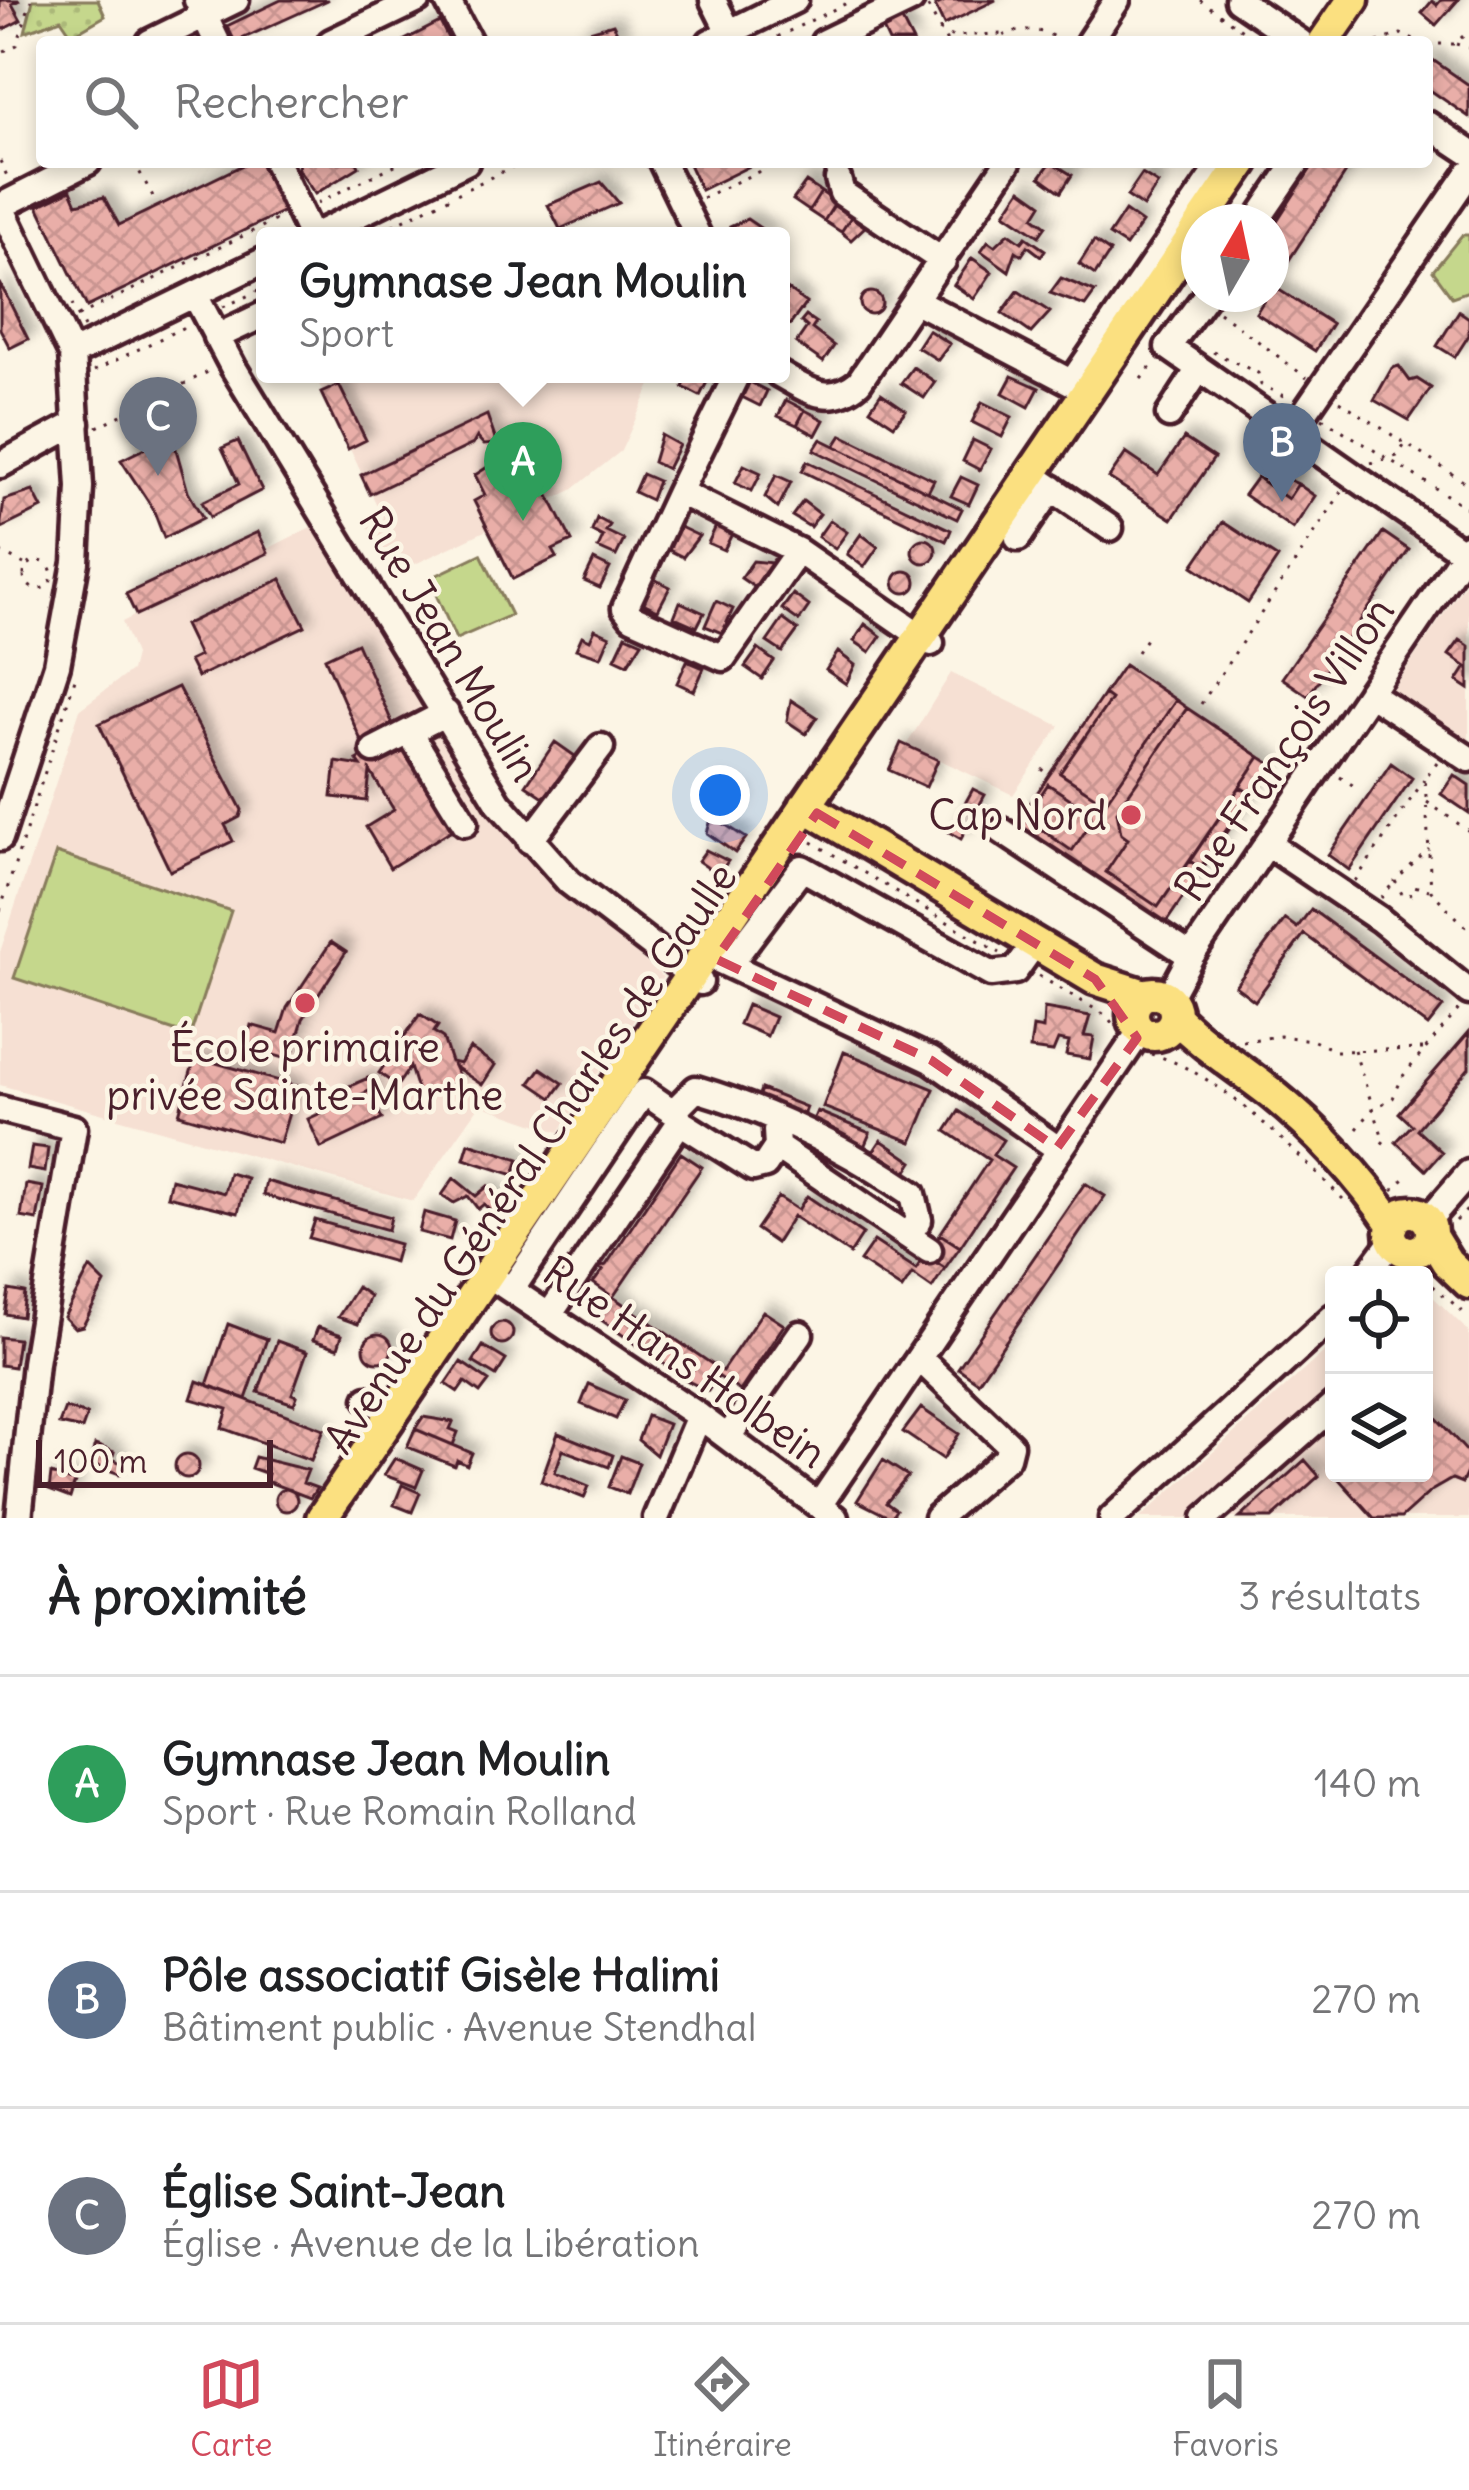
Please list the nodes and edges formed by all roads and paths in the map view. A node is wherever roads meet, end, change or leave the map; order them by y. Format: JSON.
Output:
{"nodes":[{"id":1,"x":31,"y":0,"type":"edge"},
{"id":2,"x":236,"y":0,"type":"edge"},
{"id":3,"x":418,"y":0,"type":"edge"},
{"id":4,"x":447,"y":0,"type":"edge"},
{"id":5,"x":713,"y":0,"type":"edge"},
{"id":6,"x":795,"y":0,"type":"edge"},
{"id":7,"x":853,"y":0,"type":"edge"},
{"id":8,"x":911,"y":0,"type":"edge"},
{"id":9,"x":925,"y":0,"type":"edge"},
{"id":10,"x":1118,"y":0,"type":"edge"},
{"id":11,"x":1200,"y":0,"type":"edge"},
{"id":12,"x":1238,"y":0,"type":"edge"},
{"id":13,"x":1353,"y":0,"type":"edge"},
{"id":14,"x":1370,"y":0,"type":"edge"},
{"id":15,"x":201,"y":8,"type":"edge"},
{"id":16,"x":939,"y":30,"type":"junction"},
{"id":17,"x":1469,"y":31,"type":"edge"},
{"id":18,"x":1005,"y":33,"type":"junction"},
{"id":19,"x":160,"y":36,"type":"edge"},
{"id":20,"x":215,"y":36,"type":"edge"},
{"id":21,"x":343,"y":36,"type":"edge"},
{"id":22,"x":466,"y":36,"type":"edge"},
{"id":23,"x":719,"y":36,"type":"edge"},
{"id":24,"x":721,"y":36,"type":"edge"},
{"id":25,"x":779,"y":36,"type":"edge"},
{"id":26,"x":836,"y":36,"type":"edge"},
{"id":27,"x":943,"y":36,"type":"edge"},
{"id":28,"x":1001,"y":36,"type":"edge"},
{"id":29,"x":1047,"y":36,"type":"edge"},
{"id":30,"x":1093,"y":36,"type":"edge"},
{"id":31,"x":1251,"y":36,"type":"edge"},
{"id":32,"x":1291,"y":36,"type":"edge"},
{"id":33,"x":1328,"y":36,"type":"edge"},
{"id":34,"x":1345,"y":36,"type":"edge"},
{"id":35,"x":1433,"y":44,"type":"edge"},
{"id":36,"x":1454,"y":44,"type":"junction"},
{"id":37,"x":1469,"y":48,"type":"edge"},
{"id":38,"x":4,"y":51,"type":"dead end"},
{"id":39,"x":1433,"y":128,"type":"edge"},
{"id":40,"x":1469,"y":152,"type":"edge"},
{"id":41,"x":76,"y":168,"type":"edge"},
{"id":42,"x":137,"y":168,"type":"edge"},
{"id":43,"x":279,"y":168,"type":"edge"},
{"id":44,"x":393,"y":168,"type":"edge"},
{"id":45,"x":452,"y":168,"type":"edge"},
{"id":46,"x":510,"y":168,"type":"edge"},
{"id":47,"x":665,"y":168,"type":"edge"},
{"id":48,"x":768,"y":168,"type":"edge"},
{"id":49,"x":796,"y":168,"type":"edge"},
{"id":50,"x":1004,"y":168,"type":"edge"},
{"id":51,"x":1218,"y":168,"type":"edge"},
{"id":52,"x":1239,"y":168,"type":"edge"},
{"id":53,"x":1255,"y":168,"type":"edge"},
{"id":54,"x":1293,"y":168,"type":"edge"},
{"id":55,"x":832,"y":171,"type":"edge"},
{"id":56,"x":1469,"y":172,"type":"edge"},
{"id":57,"x":155,"y":200,"type":"dead end"},
{"id":58,"x":1215,"y":204,"type":"edge"},
{"id":59,"x":1231,"y":204,"type":"edge"},
{"id":60,"x":1268,"y":204,"type":"edge"},
{"id":61,"x":0,"y":206,"type":"edge"},
{"id":62,"x":684,"y":206,"type":"junction"},
{"id":63,"x":308,"y":227,"type":"edge"},
{"id":64,"x":310,"y":227,"type":"edge"},
{"id":65,"x":311,"y":227,"type":"edge"},
{"id":66,"x":389,"y":227,"type":"edge"},
{"id":67,"x":694,"y":227,"type":"edge"},
{"id":68,"x":256,"y":248,"type":"edge"},
{"id":69,"x":1181,"y":253,"type":"edge"},
{"id":70,"x":943,"y":261,"type":"junction"},
{"id":71,"x":256,"y":268,"type":"edge"},
{"id":72,"x":1181,"y":273,"type":"edge"},
{"id":73,"x":256,"y":292,"type":"edge"},
{"id":74,"x":916,"y":301,"type":"junction"},
{"id":75,"x":1194,"y":312,"type":"edge"},
{"id":76,"x":256,"y":314,"type":"edge"},
{"id":77,"x":78,"y":316,"type":"dead end"},
{"id":78,"x":205,"y":316,"type":"junction"},
{"id":79,"x":230,"y":362,"type":"junction"},
{"id":80,"x":74,"y":366,"type":"junction"},
{"id":81,"x":1199,"y":369,"type":"junction"},
{"id":82,"x":790,"y":380,"type":"edge"},
{"id":83,"x":732,"y":383,"type":"edge"},
{"id":84,"x":1086,"y":390,"type":"junction"},
{"id":85,"x":1169,"y":415,"type":"dead end"},
{"id":86,"x":86,"y":425,"type":"junction"},
{"id":87,"x":1290,"y":434,"type":"junction"},
{"id":88,"x":1406,"y":443,"type":"dead end"},
{"id":89,"x":0,"y":466,"type":"edge"},
{"id":90,"x":1357,"y":479,"type":"junction"},
{"id":91,"x":1046,"y":485,"type":"junction"},
{"id":92,"x":679,"y":492,"type":"junction"},
{"id":93,"x":1469,"y":496,"type":"edge"},
{"id":94,"x":1469,"y":509,"type":"edge"},
{"id":95,"x":1110,"y":528,"type":"dead end"},
{"id":96,"x":1018,"y":538,"type":"dead end"},
{"id":97,"x":1466,"y":550,"type":"edge"},
{"id":98,"x":798,"y":551,"type":"junction"},
{"id":99,"x":0,"y":552,"type":"edge"},
{"id":100,"x":27,"y":566,"type":"junction"},
{"id":101,"x":1150,"y":633,"type":"dead end"},
{"id":102,"x":926,"y":640,"type":"junction"},
{"id":103,"x":1137,"y":652,"type":"dead end"},
{"id":104,"x":1369,"y":693,"type":"junction"},
{"id":105,"x":1201,"y":704,"type":"dead end"},
{"id":106,"x":446,"y":713,"type":"junction"},
{"id":107,"x":409,"y":733,"type":"junction"},
{"id":108,"x":601,"y":747,"type":"dead end"},
{"id":109,"x":374,"y":750,"type":"dead end"},
{"id":110,"x":1459,"y":753,"type":"edge"},
{"id":111,"x":1042,"y":770,"type":"dead end"},
{"id":112,"x":1049,"y":775,"type":"dead end"},
{"id":113,"x":1425,"y":778,"type":"junction"},
{"id":114,"x":1427,"y":802,"type":"junction"},
{"id":115,"x":811,"y":809,"type":"junction"},
{"id":116,"x":465,"y":824,"type":"dead end"},
{"id":117,"x":1002,"y":831,"type":"tunnel mouth"},
{"id":118,"x":1469,"y":831,"type":"edge"},
{"id":119,"x":0,"y":838,"type":"edge"},
{"id":120,"x":530,"y":841,"type":"junction"},
{"id":121,"x":1269,"y":845,"type":"junction"},
{"id":122,"x":1430,"y":848,"type":"junction"},
{"id":123,"x":1431,"y":891,"type":"junction"},
{"id":124,"x":1402,"y":894,"type":"dead end"},
{"id":125,"x":1345,"y":896,"type":"junction"},
{"id":126,"x":1410,"y":896,"type":"dead end"},
{"id":127,"x":1469,"y":928,"type":"edge"},
{"id":128,"x":1462,"y":937,"type":"dead end"},
{"id":129,"x":1035,"y":944,"type":"junction"},
{"id":130,"x":1191,"y":956,"type":"junction"},
{"id":131,"x":707,"y":967,"type":"junction"},
{"id":132,"x":1469,"y":994,"type":"edge"},
{"id":133,"x":1154,"y":1015,"type":"junction"},
{"id":134,"x":1243,"y":1041,"type":"dead end"},
{"id":135,"x":1425,"y":1049,"type":"junction"},
{"id":136,"x":1354,"y":1050,"type":"junction"},
{"id":137,"x":0,"y":1109,"type":"edge"},
{"id":138,"x":1373,"y":1109,"type":"junction"},
{"id":139,"x":678,"y":1118,"type":"junction"},
{"id":140,"x":775,"y":1121,"type":"junction"},
{"id":141,"x":1357,"y":1129,"type":"dead end"},
{"id":142,"x":777,"y":1147,"type":"junction"},
{"id":143,"x":1057,"y":1148,"type":"junction"},
{"id":144,"x":1378,"y":1148,"type":"dead end"},
{"id":145,"x":1469,"y":1173,"type":"edge"},
{"id":146,"x":1469,"y":1208,"type":"edge"},
{"id":147,"x":1426,"y":1238,"type":"edge"},
{"id":148,"x":928,"y":1250,"type":"junction"},
{"id":149,"x":1381,"y":1266,"type":"edge"},
{"id":150,"x":1390,"y":1266,"type":"edge"},
{"id":151,"x":971,"y":1278,"type":"junction"},
{"id":152,"x":499,"y":1281,"type":"junction"},
{"id":153,"x":550,"y":1314,"type":"junction"},
{"id":154,"x":1469,"y":1317,"type":"edge"},
{"id":155,"x":1325,"y":1324,"type":"edge"},
{"id":156,"x":800,"y":1334,"type":"dead end"},
{"id":157,"x":919,"y":1358,"type":"junction"},
{"id":158,"x":1325,"y":1413,"type":"edge"},
{"id":159,"x":699,"y":1416,"type":"junction"},
{"id":160,"x":728,"y":1436,"type":"junction"},
{"id":161,"x":827,"y":1511,"type":"edge"},
{"id":162,"x":1123,"y":1515,"type":"edge"},
{"id":163,"x":19,"y":1518,"type":"edge"},
{"id":164,"x":322,"y":1518,"type":"edge"},
{"id":165,"x":337,"y":1518,"type":"edge"},
{"id":166,"x":656,"y":1518,"type":"edge"},
{"id":167,"x":937,"y":1518,"type":"edge"},
{"id":168,"x":1206,"y":1518,"type":"edge"}],
"edges":[{"from":1,"to":38,"type":"path"},
{"from":2,"to":15,"type":"street"},
{"from":3,"to":21,"type":"street"},
{"from":4,"to":22,"type":"street"},
{"from":5,"to":23,"type":"street"},
{"from":6,"to":24,"type":"street"},
{"from":7,"to":25,"type":"path"},
{"from":8,"to":26,"type":"street"},
{"from":9,"to":16,"type":"path"},
{"from":10,"to":30,"type":"street"},
{"from":11,"to":31,"type":"path"},
{"from":12,"to":32,"type":"street"},
{"from":13,"to":33,"type":"main road"},
{"from":14,"to":34,"type":"main road"},
{"from":15,"to":19,"type":"street"},
{"from":15,"to":20,"type":"street"},
{"from":16,"to":18,"type":"path"},
{"from":16,"to":27,"type":"path"},
{"from":17,"to":36,"type":"path"},
{"from":18,"to":28,"type":"path"},
{"from":18,"to":29,"type":"path"},
{"from":35,"to":36,"type":"path"},
{"from":36,"to":37,"type":"path"},
{"from":39,"to":40,"type":"street"},
{"from":41,"to":61,"type":"street"},
{"from":42,"to":57,"type":"path"},
{"from":43,"to":63,"type":"street"},
{"from":44,"to":64,"type":"path"},
{"from":45,"to":65,"type":"street"},
{"from":46,"to":66,"type":"path"},
{"from":47,"to":62,"type":"street"},
{"from":48,"to":62,"type":"path"},
{"from":49,"to":55,"type":"path"},
{"from":50,"to":70,"type":"street"},
{"from":51,"to":84,"type":"street"},
{"from":52,"to":58,"type":"main road","name":"Avenue du Général Charles de Gaulle"},
{"from":53,"to":59,"type":"main road"},
{"from":54,"to":60,"type":"street"},
{"from":55,"to":70,"type":"street"},
{"from":56,"to":87,"type":"street"},
{"from":61,"to":80,"type":"street"},
{"from":62,"to":67,"type":"street"},
{"from":68,"to":77,"type":"path"},
{"from":69,"to":84,"type":"main road","name":"Avenue du Général Charles de Gaulle"},
{"from":70,"to":74,"type":"street"},
{"from":71,"to":78,"type":"street"},
{"from":72,"to":84,"type":"main road","name":"Avenue du Général Charles de Gaulle"},
{"from":73,"to":78,"type":"path"},
{"from":74,"to":82,"type":"street"},
{"from":74,"to":84,"type":"street"},
{"from":75,"to":81,"type":"street"},
{"from":76,"to":78,"type":"street"},
{"from":78,"to":79,"type":"street","name":"Rue Jean Moulin"},
{"from":78,"to":80,"type":"street"},
{"from":78,"to":80,"type":"path"},
{"from":79,"to":86,"type":"path"},
{"from":79,"to":106,"type":"street","name":"Rue Jean Moulin"},
{"from":80,"to":86,"type":"street"},
{"from":81,"to":85,"type":"street"},
{"from":81,"to":87,"type":"street"},
{"from":83,"to":92,"type":"street"},
{"from":84,"to":91,"type":"main road","name":"Avenue du Général Charles de Gaulle"},
{"from":84,"to":102,"type":"main road","name":"Avenue du Général Charles de Gaulle"},
{"from":86,"to":89,"type":"street"},
{"from":86,"to":119,"type":"street"},
{"from":87,"to":90,"type":"street"},
{"from":88,"to":90,"type":"path"},
{"from":90,"to":97,"type":"street"},
{"from":90,"to":105,"type":"path"},
{"from":91,"to":95,"type":"street"},
{"from":91,"to":96,"type":"street"},
{"from":91,"to":102,"type":"main road","name":"Avenue du Général Charles de Gaulle"},
{"from":92,"to":98,"type":"street"},
{"from":92,"to":98,"type":"street"},
{"from":93,"to":94,"type":"path"},
{"from":97,"to":104,"type":"street","name":"Rue François Villon"},
{"from":98,"to":102,"type":"street"},
{"from":99,"to":100,"type":"path"},
{"from":100,"to":100,"type":"path"},
{"from":101,"to":103,"type":"path"},
{"from":102,"to":115,"type":"main road","name":"Avenue du Général Charles de Gaulle"},
{"from":104,"to":110,"type":"street"},
{"from":104,"to":121,"type":"street","name":"Rue François Villon"},
{"from":106,"to":107,"type":"street"},
{"from":106,"to":120,"type":"street","name":"Rue Jean Moulin"},
{"from":107,"to":109,"type":"street"},
{"from":107,"to":116,"type":"street"},
{"from":108,"to":120,"type":"street"},
{"from":110,"to":113,"type":"path"},
{"from":111,"to":112,"type":"path"},
{"from":113,"to":114,"type":"path"},
{"from":113,"to":125,"type":"path"},
{"from":114,"to":118,"type":"path"},
{"from":114,"to":122,"type":"path"},
{"from":115,"to":129,"type":"main road"},
{"from":115,"to":131,"type":"main road","name":"Avenue du Général Charles de Gaulle"},
{"from":117,"to":130,"type":"street"},
{"from":120,"to":131,"type":"street","name":"Rue Jean Moulin"},
{"from":121,"to":125,"type":"street"},
{"from":121,"to":130,"type":"street","name":"Rue François Villon"},
{"from":122,"to":123,"type":"path"},
{"from":122,"to":124,"type":"path"},
{"from":123,"to":126,"type":"path"},
{"from":123,"to":127,"type":"path"},
{"from":125,"to":132,"type":"street"},
{"from":127,"to":128,"type":"path"},
{"from":129,"to":131,"type":"street"},
{"from":129,"to":133,"type":"main road"},
{"from":130,"to":133,"type":"street","name":"Rue François Villon"},
{"from":131,"to":143,"type":"street","name":"Rue Jean Moulin"},
{"from":131,"to":152,"type":"main road","name":"Avenue du Général Charles de Gaulle"},
{"from":132,"to":135,"type":"path"},
{"from":133,"to":143,"type":"street","name":"Rue François Villon"},
{"from":133,"to":147,"type":"main road"},
{"from":134,"to":136,"type":"path"},
{"from":135,"to":136,"type":"path"},
{"from":135,"to":138,"type":"path"},
{"from":136,"to":138,"type":"path"},
{"from":137,"to":163,"type":"street"},
{"from":138,"to":141,"type":"path"},
{"from":138,"to":144,"type":"path"},
{"from":139,"to":140,"type":"street"},
{"from":139,"to":142,"type":"street"},
{"from":139,"to":152,"type":"street"},
{"from":139,"to":153,"type":"street"},
{"from":140,"to":142,"type":"street"},
{"from":140,"to":148,"type":"street"},
{"from":142,"to":148,"type":"street"},
{"from":143,"to":151,"type":"street","name":"Rue François Villon"},
{"from":145,"to":147,"type":"street"},
{"from":146,"to":147,"type":"path"},
{"from":147,"to":149,"type":"street"},
{"from":147,"to":150,"type":"street"},
{"from":147,"to":154,"type":"path"},
{"from":148,"to":151,"type":"street"},
{"from":151,"to":157,"type":"street","name":"Rue François Villon"},
{"from":152,"to":153,"type":"street","name":"Rue Hans Holbein"},
{"from":152,"to":164,"type":"main road","name":"Avenue du Général Charles de Gaulle"},
{"from":152,"to":165,"type":"main road","name":"Avenue du Général Charles de Gaulle"},
{"from":153,"to":159,"type":"street","name":"Rue Hans Holbein"},
{"from":155,"to":162,"type":"street"},
{"from":156,"to":160,"type":"street"},
{"from":157,"to":161,"type":"street","name":"Rue François Villon"},
{"from":157,"to":167,"type":"street"},
{"from":158,"to":168,"type":"street"},
{"from":159,"to":160,"type":"street","name":"Rue Hans Holbein"},
{"from":159,"to":166,"type":"street"},
{"from":160,"to":161,"type":"street","name":"Rue Hans Holbein"}]}
